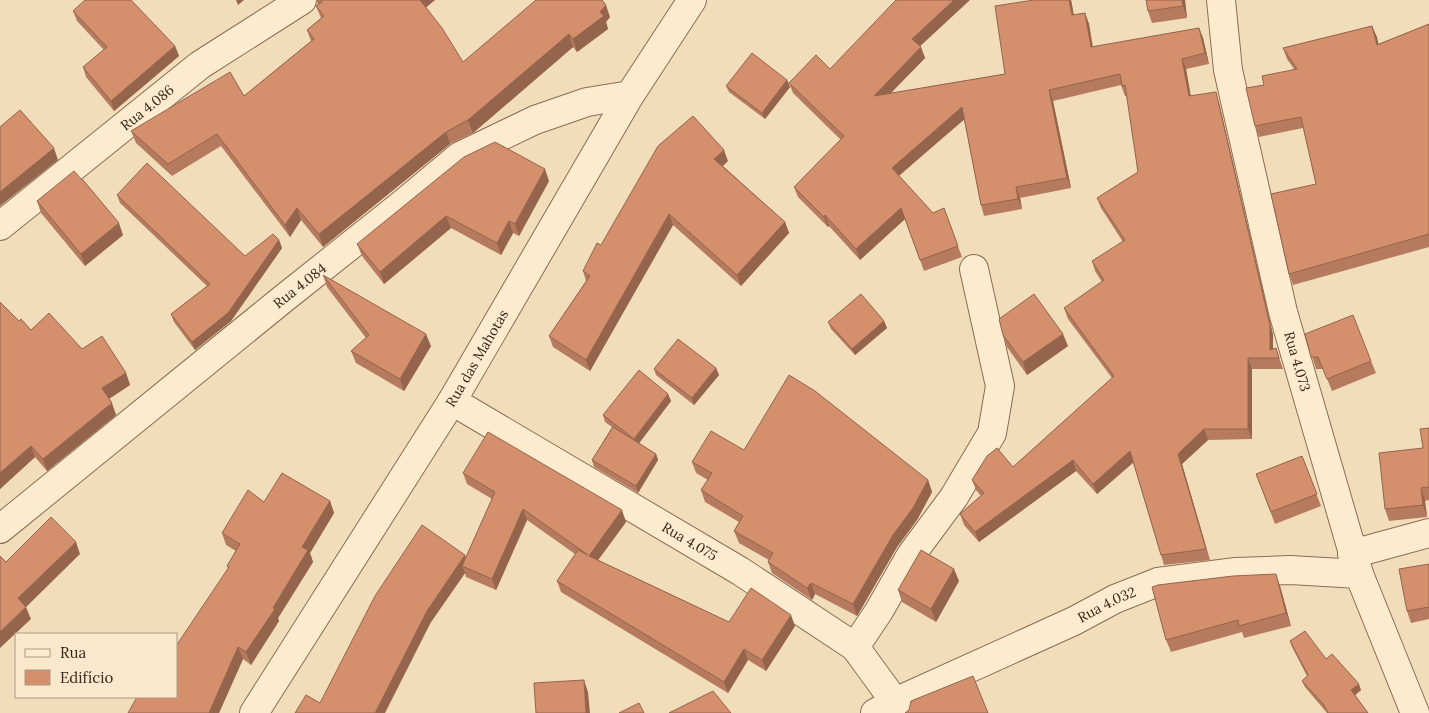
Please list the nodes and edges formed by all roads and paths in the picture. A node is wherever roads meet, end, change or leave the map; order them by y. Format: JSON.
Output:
{"nodes":[{"id":1,"x":302,"y":0,"type":"edge"},
{"id":2,"x":692,"y":0,"type":"edge"},
{"id":3,"x":1221,"y":0,"type":"edge"},
{"id":4,"x":630,"y":96,"type":"junction"},
{"id":5,"x":0,"y":226,"type":"edge"},
{"id":6,"x":974,"y":269,"type":"dead end"},
{"id":7,"x":452,"y":400,"type":"junction"},
{"id":8,"x":0,"y":529,"type":"edge"},
{"id":9,"x":1429,"y":534,"type":"edge"},
{"id":10,"x":1355,"y":564,"type":"junction"},
{"id":11,"x":856,"y":647,"type":"junction"},
{"id":12,"x":890,"y":709,"type":"edge"},
{"id":13,"x":254,"y":713,"type":"edge"},
{"id":14,"x":1415,"y":713,"type":"edge"}],
"edges":[{"from":1,"to":5,"type":"street","name":"Rua 4.086"},
{"from":2,"to":4,"type":"street","name":"Rua das Mahotas"},
{"from":3,"to":10,"type":"street","name":"Rua 4.073"},
{"from":4,"to":7,"type":"street","name":"Rua das Mahotas"},
{"from":4,"to":8,"type":"street","name":"Rua 4.084"},
{"from":6,"to":11,"type":"street"},
{"from":7,"to":11,"type":"street","name":"Rua 4.075"},
{"from":7,"to":13,"type":"street","name":"Rua das Mahotas"},
{"from":9,"to":10,"type":"street","name":"Rua 4.032"},
{"from":10,"to":12,"type":"street","name":"Rua 4.032"},
{"from":10,"to":14,"type":"street","name":"Rua 4.073"},
{"from":11,"to":12,"type":"street","name":"Rua 4.075"}]}
